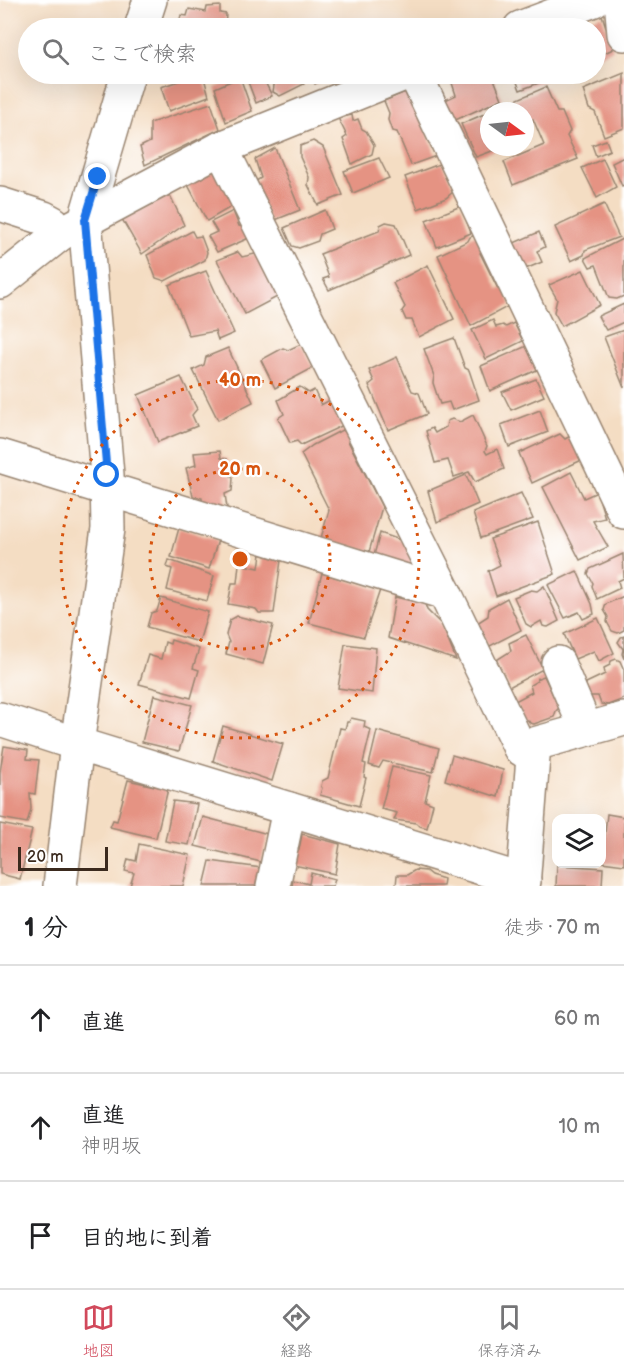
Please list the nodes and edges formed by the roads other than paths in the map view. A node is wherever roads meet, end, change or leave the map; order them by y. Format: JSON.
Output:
{"nodes":[{"id":1,"x":150,"y":0,"type":"edge"},
{"id":2,"x":594,"y":0,"type":"edge"},
{"id":3,"x":621,"y":0,"type":"edge"},
{"id":4,"x":144,"y":18,"type":"edge"},
{"id":5,"x":546,"y":18,"type":"edge"},
{"id":6,"x":624,"y":34,"type":"edge"},
{"id":7,"x":124,"y":84,"type":"edge"},
{"id":8,"x":379,"y":84,"type":"edge"},
{"id":9,"x":420,"y":84,"type":"edge"},
{"id":10,"x":221,"y":148,"type":"junction"},
{"id":11,"x":0,"y":204,"type":"edge"},
{"id":12,"x":73,"y":227,"type":"junction"},
{"id":13,"x":0,"y":282,"type":"edge"},
{"id":14,"x":0,"y":456,"type":"edge"},
{"id":15,"x":108,"y":490,"type":"junction"},
{"id":16,"x":624,"y":512,"type":"edge"},
{"id":17,"x":445,"y":593,"type":"junction"},
{"id":18,"x":558,"y":663,"type":"dead end"},
{"id":19,"x":0,"y":718,"type":"edge"},
{"id":20,"x":624,"y":719,"type":"edge"},
{"id":21,"x":586,"y":729,"type":"junction"},
{"id":22,"x":77,"y":744,"type":"junction"},
{"id":23,"x":520,"y":748,"type":"junction"},
{"id":24,"x":289,"y":809,"type":"junction"},
{"id":25,"x":524,"y":884,"type":"edge"},
{"id":26,"x":60,"y":886,"type":"edge"},
{"id":27,"x":273,"y":886,"type":"edge"}],
"edges":[{"from":1,"to":4,"type":"street"},
{"from":2,"to":5,"type":"street"},
{"from":3,"to":6,"type":"street"},
{"from":7,"to":12,"type":"street"},
{"from":8,"to":10,"type":"street"},
{"from":9,"to":16,"type":"street"},
{"from":10,"to":12,"type":"street"},
{"from":10,"to":17,"type":"street"},
{"from":11,"to":12,"type":"street"},
{"from":12,"to":13,"type":"street"},
{"from":12,"to":15,"type":"street"},
{"from":14,"to":15,"type":"street"},
{"from":15,"to":17,"type":"street"},
{"from":15,"to":22,"type":"street"},
{"from":17,"to":23,"type":"street"},
{"from":18,"to":21,"type":"street"},
{"from":19,"to":22,"type":"street"},
{"from":20,"to":21,"type":"street"},
{"from":21,"to":23,"type":"street"},
{"from":22,"to":24,"type":"street"},
{"from":22,"to":26,"type":"street"},
{"from":23,"to":25,"type":"street"},
{"from":24,"to":25,"type":"street"},
{"from":24,"to":27,"type":"street"}]}
